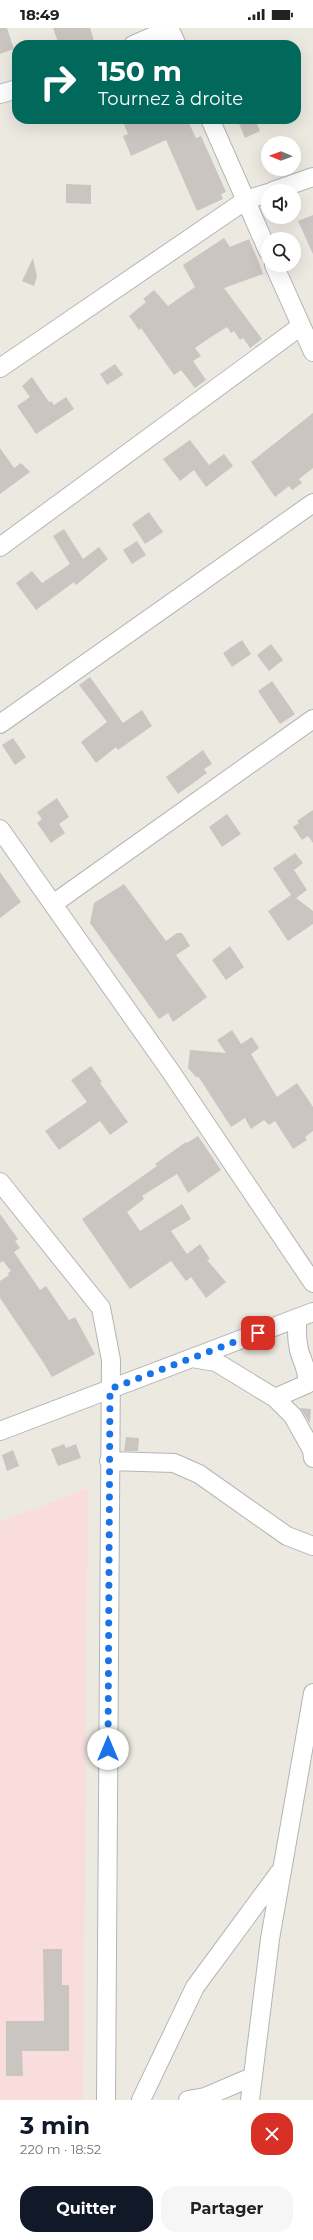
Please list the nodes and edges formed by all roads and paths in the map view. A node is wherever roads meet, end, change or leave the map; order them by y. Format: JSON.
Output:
{"nodes":[{"id":1,"x":170,"y":28,"type":"edge"},
{"id":2,"x":144,"y":40,"type":"edge"},
{"id":3,"x":175,"y":40,"type":"edge"},
{"id":4,"x":12,"y":90,"type":"edge"},
{"id":5,"x":0,"y":94,"type":"edge"},
{"id":6,"x":212,"y":124,"type":"edge"},
{"id":7,"x":313,"y":177,"type":"edge"},
{"id":8,"x":293,"y":184,"type":"edge"},
{"id":9,"x":261,"y":195,"type":"edge"},
{"id":10,"x":246,"y":200,"type":"junction"},
{"id":11,"x":261,"y":235,"type":"edge"},
{"id":12,"x":277,"y":272,"type":"edge"},
{"id":13,"x":301,"y":326,"type":"junction"},
{"id":14,"x":313,"y":352,"type":"edge"},
{"id":15,"x":0,"y":368,"type":"edge"},
{"id":16,"x":313,"y":503,"type":"edge"},
{"id":17,"x":0,"y":548,"type":"edge"},
{"id":18,"x":313,"y":719,"type":"edge"},
{"id":19,"x":0,"y":724,"type":"edge"},
{"id":20,"x":0,"y":829,"type":"edge"},
{"id":21,"x":53,"y":904,"type":"junction"},
{"id":22,"x":0,"y":1182,"type":"edge"},
{"id":23,"x":313,"y":1283,"type":"edge"},
{"id":24,"x":305,"y":1315,"type":"edge"},
{"id":25,"x":192,"y":1358,"type":"junction"},
{"id":26,"x":110,"y":1389,"type":"junction"},
{"id":27,"x":275,"y":1398,"type":"junction"},
{"id":28,"x":0,"y":1431,"type":"edge"},
{"id":29,"x":313,"y":1458,"type":"edge"},
{"id":30,"x":109,"y":1461,"type":"junction"},
{"id":31,"x":313,"y":1546,"type":"edge"},
{"id":32,"x":313,"y":1693,"type":"edge"},
{"id":33,"x":282,"y":1869,"type":"junction"},
{"id":34,"x":252,"y":2077,"type":"junction"},
{"id":35,"x":200,"y":2099,"type":"edge"},
{"id":36,"x":106,"y":2100,"type":"edge"},
{"id":37,"x":141,"y":2100,"type":"edge"},
{"id":38,"x":250,"y":2100,"type":"edge"}],
"edges":[{"from":1,"to":2,"type":"street"},
{"from":1,"to":3,"type":"street"},
{"from":4,"to":5,"type":"street"},
{"from":6,"to":10,"type":"street"},
{"from":7,"to":8,"type":"street"},
{"from":9,"to":10,"type":"street"},
{"from":10,"to":11,"type":"street"},
{"from":10,"to":15,"type":"street"},
{"from":12,"to":13,"type":"street"},
{"from":13,"to":14,"type":"street"},
{"from":13,"to":17,"type":"street"},
{"from":16,"to":19,"type":"street"},
{"from":18,"to":21,"type":"street"},
{"from":20,"to":21,"type":"street"},
{"from":21,"to":23,"type":"street"},
{"from":22,"to":26,"type":"street"},
{"from":24,"to":25,"type":"street"},
{"from":24,"to":27,"type":"street"},
{"from":25,"to":26,"type":"street"},
{"from":25,"to":27,"type":"street"},
{"from":26,"to":28,"type":"street"},
{"from":26,"to":30,"type":"street"},
{"from":27,"to":29,"type":"street"},
{"from":30,"to":31,"type":"street"},
{"from":30,"to":36,"type":"street"},
{"from":32,"to":33,"type":"street"},
{"from":33,"to":34,"type":"street"},
{"from":33,"to":37,"type":"street"},
{"from":34,"to":35,"type":"street"},
{"from":34,"to":38,"type":"street"}]}
